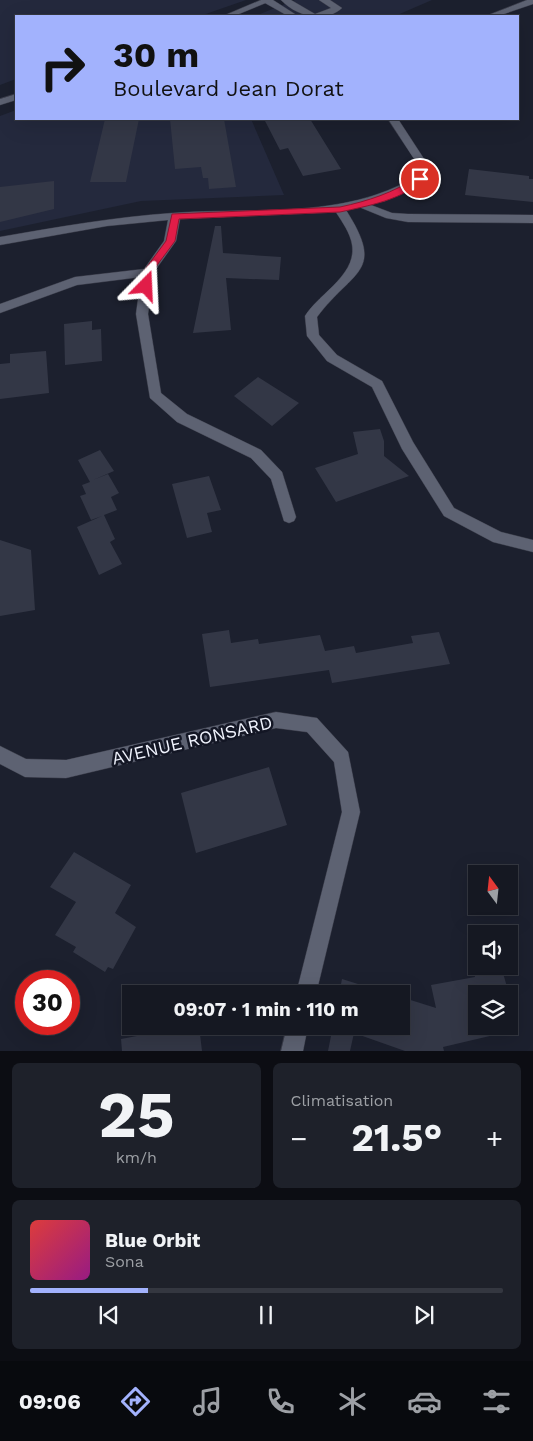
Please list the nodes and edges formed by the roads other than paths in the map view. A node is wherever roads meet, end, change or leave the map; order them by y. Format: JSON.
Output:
{"nodes":[{"id":1,"x":268,"y":0,"type":"edge"},
{"id":2,"x":285,"y":0,"type":"edge"},
{"id":3,"x":323,"y":0,"type":"edge"},
{"id":4,"x":533,"y":1,"type":"edge"},
{"id":5,"x":230,"y":15,"type":"edge"},
{"id":6,"x":292,"y":15,"type":"edge"},
{"id":7,"x":310,"y":15,"type":"edge"},
{"id":8,"x":320,"y":15,"type":"edge"},
{"id":9,"x":493,"y":15,"type":"edge"},
{"id":10,"x":15,"y":97,"type":"edge"},
{"id":11,"x":0,"y":102,"type":"edge"},
{"id":12,"x":394,"y":120,"type":"edge"},
{"id":13,"x":363,"y":205,"type":"junction"},
{"id":14,"x":340,"y":209,"type":"junction"},
{"id":15,"x":175,"y":216,"type":"junction"},
{"id":16,"x":533,"y":220,"type":"edge"},
{"id":17,"x":0,"y":241,"type":"edge"},
{"id":18,"x":148,"y":272,"type":"junction"},
{"id":19,"x":0,"y":308,"type":"edge"},
{"id":20,"x":289,"y":517,"type":"dead end"},
{"id":21,"x":533,"y":546,"type":"edge"},
{"id":22,"x":0,"y":755,"type":"edge"},
{"id":23,"x":308,"y":985,"type":"edge"},
{"id":24,"x":296,"y":1035,"type":"edge"},
{"id":25,"x":292,"y":1051,"type":"edge"}],
"edges":[{"from":1,"to":5,"type":"street"},
{"from":1,"to":6,"type":"street"},
{"from":2,"to":7,"type":"street"},
{"from":3,"to":8,"type":"street"},
{"from":4,"to":9,"type":"street"},
{"from":10,"to":11,"type":"street"},
{"from":12,"to":13,"type":"street"},
{"from":13,"to":14,"type":"street"},
{"from":13,"to":16,"type":"street"},
{"from":14,"to":15,"type":"street"},
{"from":14,"to":21,"type":"street"},
{"from":15,"to":17,"type":"street"},
{"from":15,"to":18,"type":"street"},
{"from":18,"to":19,"type":"street"},
{"from":18,"to":20,"type":"street"},
{"from":22,"to":23,"type":"street","name":"AVENUE RONSARD"},
{"from":24,"to":25,"type":"street"}]}
